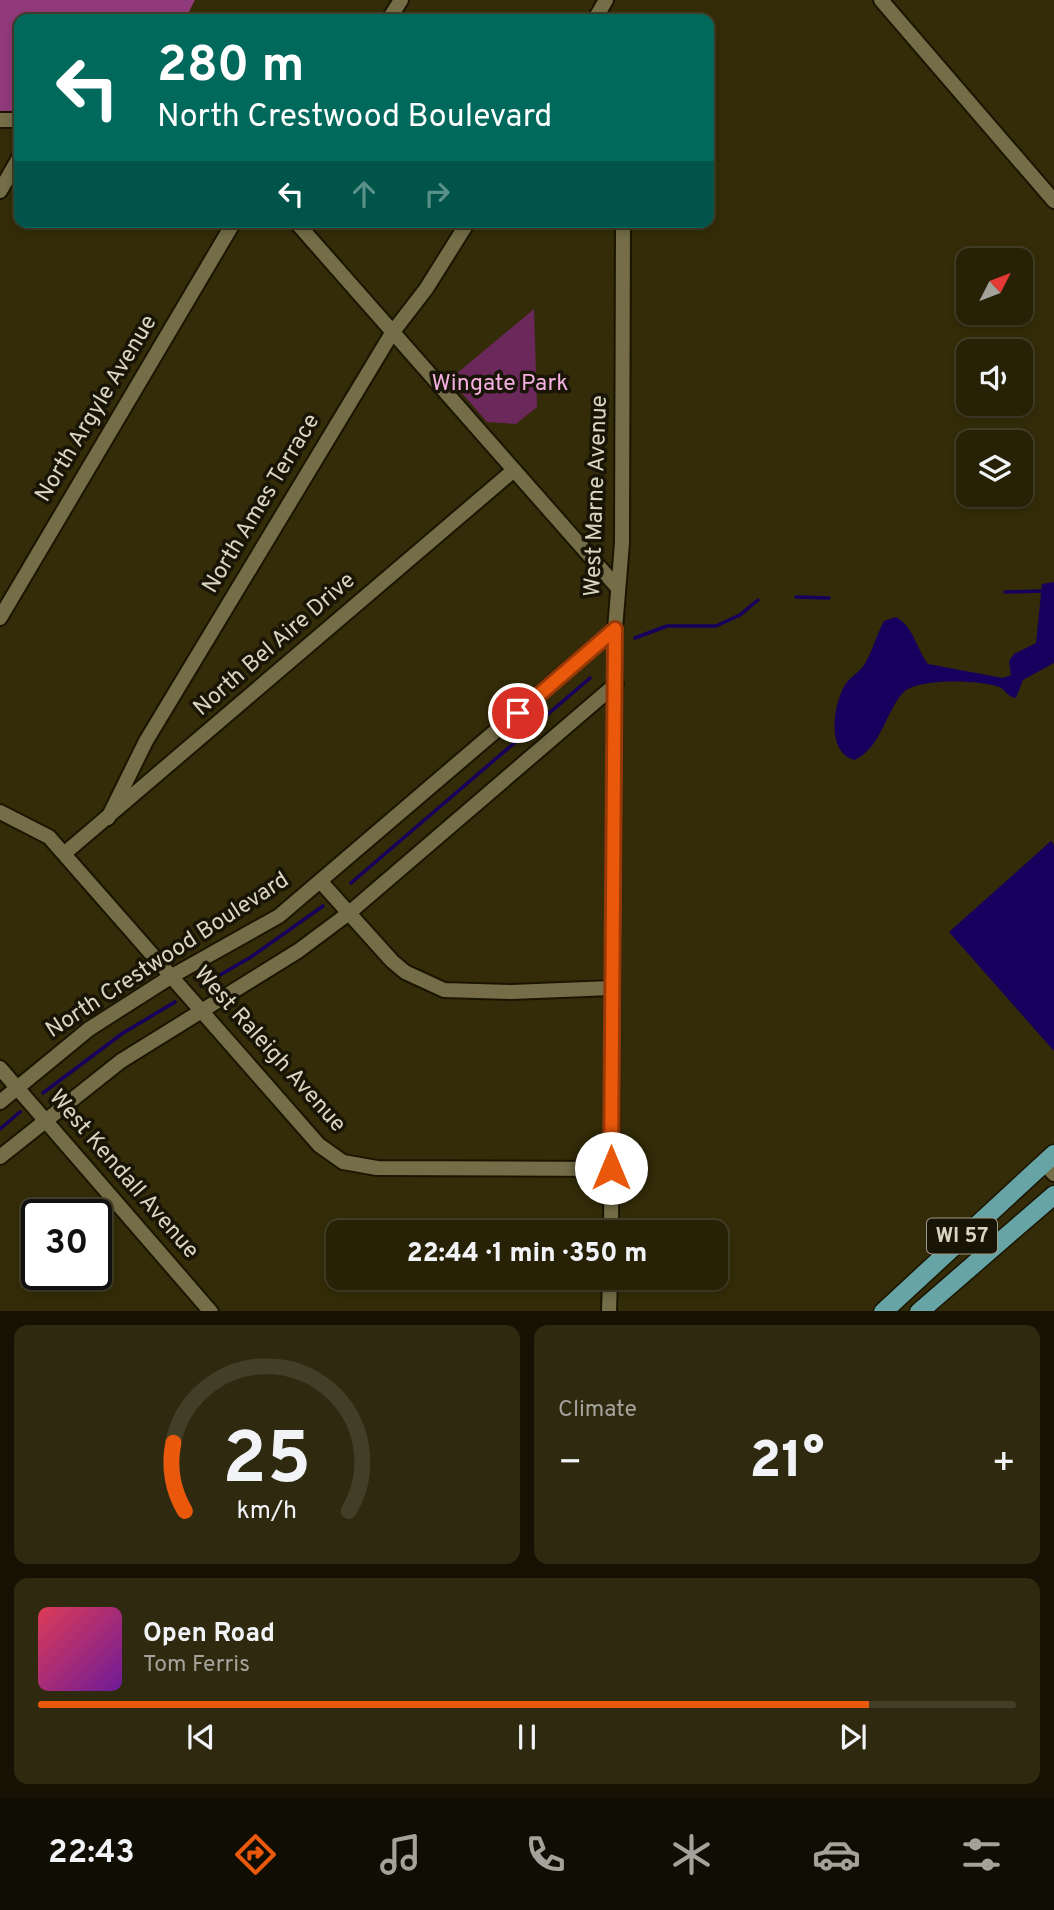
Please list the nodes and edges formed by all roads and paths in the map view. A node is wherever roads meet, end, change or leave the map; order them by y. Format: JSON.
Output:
{"nodes":[{"id":1,"x":881,"y":0,"type":"edge"},
{"id":2,"x":14,"y":167,"type":"edge"},
{"id":3,"x":0,"y":191,"type":"edge"},
{"id":4,"x":1054,"y":201,"type":"edge"},
{"id":5,"x":230,"y":228,"type":"edge"},
{"id":6,"x":301,"y":228,"type":"edge"},
{"id":7,"x":464,"y":228,"type":"edge"},
{"id":8,"x":623,"y":228,"type":"edge"},
{"id":9,"x":392,"y":333,"type":"junction"},
{"id":10,"x":514,"y":471,"type":"junction"},
{"id":11,"x":617,"y":587,"type":"junction"},
{"id":12,"x":0,"y":618,"type":"edge"},
{"id":13,"x":615,"y":629,"type":"junction"},
{"id":14,"x":616,"y":684,"type":"junction"},
{"id":15,"x":0,"y":812,"type":"edge"},
{"id":16,"x":108,"y":818,"type":"junction"},
{"id":17,"x":65,"y":853,"type":"junction"},
{"id":18,"x":321,"y":882,"type":"junction"},
{"id":19,"x":349,"y":913,"type":"junction"},
{"id":20,"x":172,"y":976,"type":"junction"},
{"id":21,"x":612,"y":988,"type":"junction"},
{"id":22,"x":202,"y":1010,"type":"junction"},
{"id":23,"x":0,"y":1068,"type":"edge"},
{"id":24,"x":16,"y":1087,"type":"junction"},
{"id":25,"x":0,"y":1102,"type":"edge"},
{"id":26,"x":44,"y":1119,"type":"junction"},
{"id":27,"x":0,"y":1157,"type":"edge"},
{"id":28,"x":1051,"y":1164,"type":"edge"},
{"id":29,"x":611,"y":1168,"type":"junction"},
{"id":30,"x":1054,"y":1195,"type":"edge"},
{"id":31,"x":611,"y":1220,"type":"edge"},
{"id":32,"x":610,"y":1290,"type":"edge"},
{"id":33,"x":211,"y":1311,"type":"edge"},
{"id":34,"x":610,"y":1311,"type":"edge"},
{"id":35,"x":883,"y":1311,"type":"edge"},
{"id":36,"x":919,"y":1311,"type":"edge"}],
"edges":[{"from":1,"to":4,"type":"street"},
{"from":2,"to":3,"type":"street"},
{"from":5,"to":12,"type":"street","name":"North Argyle Avenue"},
{"from":6,"to":9,"type":"street"},
{"from":7,"to":9,"type":"street","name":"North Ames Terrace"},
{"from":8,"to":11,"type":"street","name":"West Marne Avenue"},
{"from":9,"to":10,"type":"street"},
{"from":9,"to":16,"type":"street","name":"North Ames Terrace"},
{"from":10,"to":11,"type":"street"},
{"from":10,"to":16,"type":"street","name":"North Bel Aire Drive"},
{"from":11,"to":13,"type":"street","name":"West Marne Avenue"},
{"from":13,"to":14,"type":"street","name":"West Marne Avenue"},
{"from":13,"to":18,"type":"street","name":"North Crestwood Boulevard"},
{"from":14,"to":19,"type":"street"},
{"from":14,"to":21,"type":"street","name":"West Marne Avenue"},
{"from":15,"to":17,"type":"street","name":"West Raleigh Avenue"},
{"from":16,"to":17,"type":"street","name":"North Bel Aire Drive"},
{"from":17,"to":20,"type":"street","name":"West Raleigh Avenue"},
{"from":18,"to":19,"type":"street"},
{"from":18,"to":20,"type":"street","name":"North Crestwood Boulevard"},
{"from":19,"to":21,"type":"street"},
{"from":19,"to":22,"type":"street"},
{"from":20,"to":22,"type":"street","name":"West Raleigh Avenue"},
{"from":20,"to":24,"type":"street","name":"North Crestwood Boulevard"},
{"from":21,"to":29,"type":"street","name":"West Marne Avenue"},
{"from":22,"to":26,"type":"street"},
{"from":22,"to":29,"type":"street","name":"West Raleigh Avenue"},
{"from":23,"to":24,"type":"street","name":"West Kendall Avenue"},
{"from":24,"to":25,"type":"street","name":"North Crestwood Boulevard"},
{"from":24,"to":26,"type":"street","name":"West Kendall Avenue"},
{"from":26,"to":27,"type":"street"},
{"from":26,"to":33,"type":"street","name":"West Kendall Avenue"},
{"from":28,"to":35,"type":"main road","number":"WI 57"},
{"from":29,"to":31,"type":"street","name":"West Marne Avenue"},
{"from":30,"to":36,"type":"main road","number":"WI 57"},
{"from":32,"to":34,"type":"street"}]}
